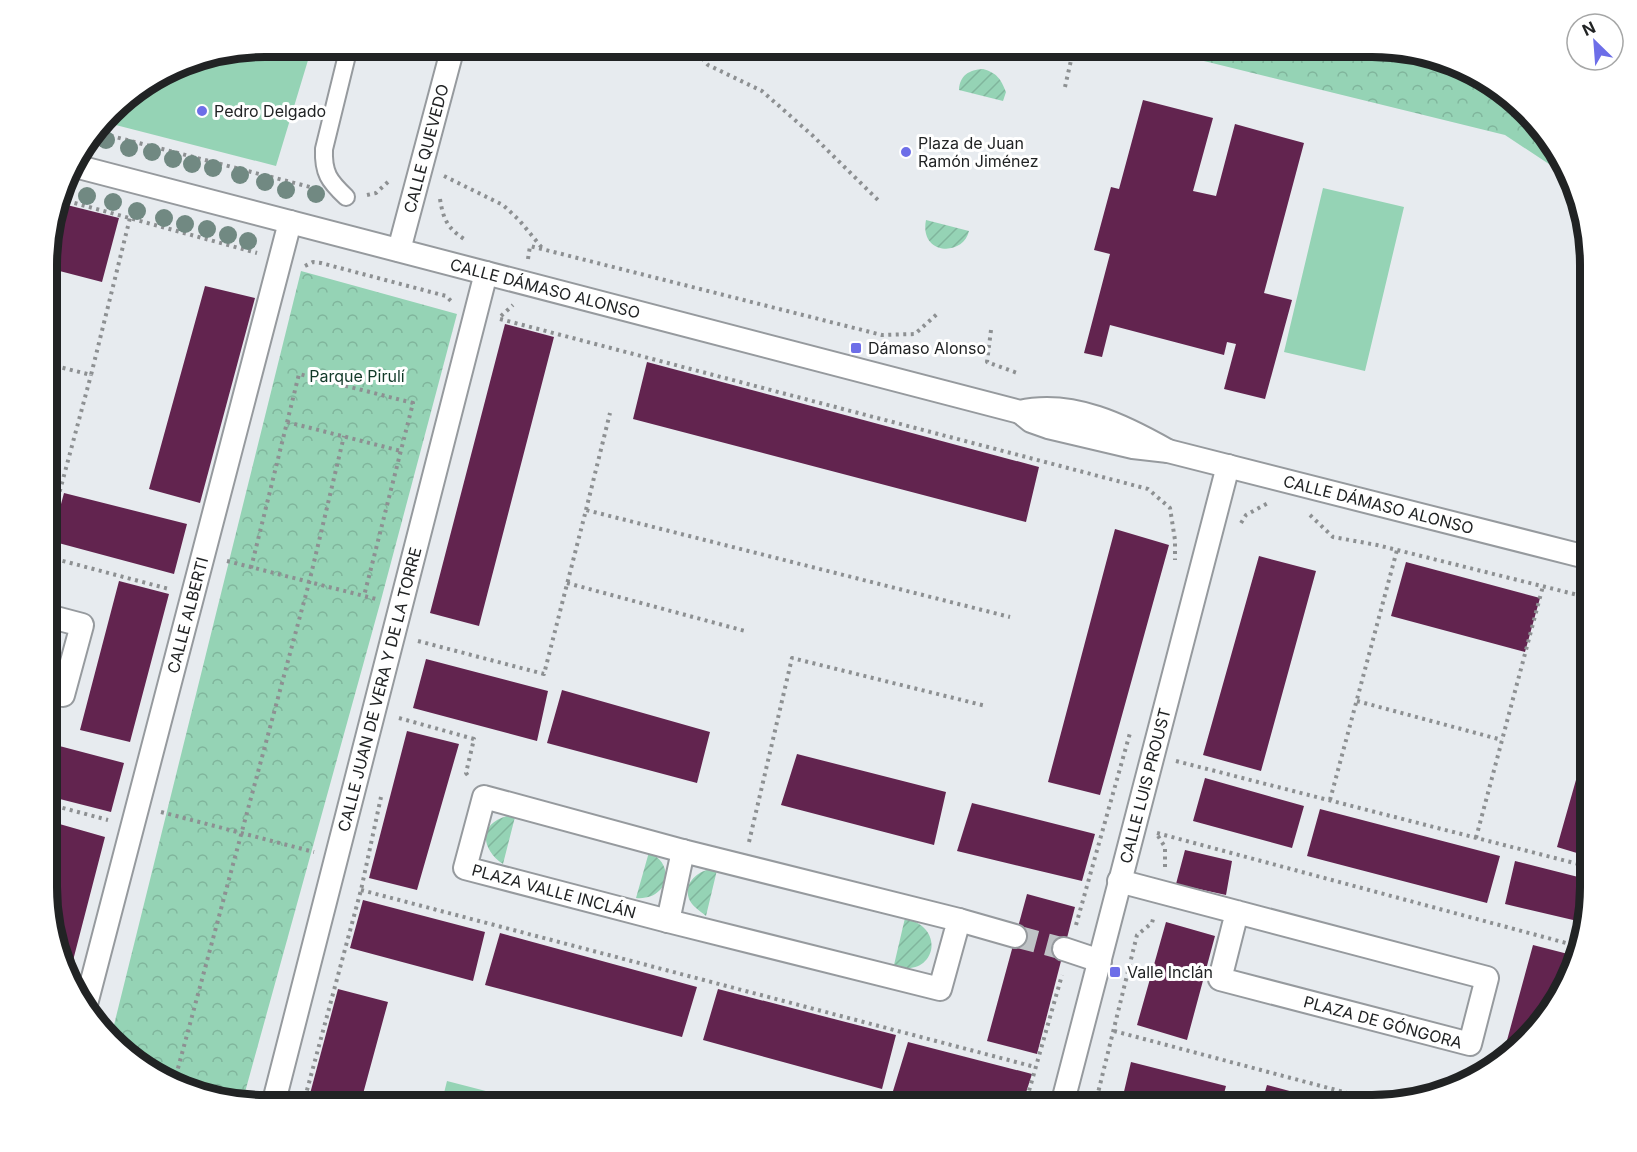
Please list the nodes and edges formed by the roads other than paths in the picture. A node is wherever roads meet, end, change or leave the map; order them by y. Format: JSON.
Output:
{"nodes":[{"id":1,"x":346,"y":57,"type":"edge"},
{"id":2,"x":450,"y":57,"type":"edge"},
{"id":3,"x":82,"y":168,"type":"edge"},
{"id":4,"x":346,"y":197,"type":"road end"},
{"id":5,"x":290,"y":222,"type":"junction"},
{"id":6,"x":399,"y":250,"type":"junction"},
{"id":7,"x":486,"y":273,"type":"junction"},
{"id":8,"x":1228,"y":466,"type":"junction"},
{"id":9,"x":1580,"y":555,"type":"edge"},
{"id":10,"x":57,"y":618,"type":"edge"},
{"id":11,"x":57,"y":693,"type":"edge"},
{"id":12,"x":683,"y":851,"type":"junction"},
{"id":13,"x":1119,"y":881,"type":"junction"},
{"id":14,"x":1237,"y":912,"type":"junction"},
{"id":15,"x":959,"y":920,"type":"junction"},
{"id":16,"x":668,"y":921,"type":"junction"},
{"id":17,"x":1015,"y":936,"type":"tunnel mouth"},
{"id":18,"x":1064,"y":949,"type":"tunnel mouth"},
{"id":19,"x":1101,"y":961,"type":"junction"},
{"id":20,"x":89,"y":997,"type":"edge"},
{"id":21,"x":276,"y":1095,"type":"edge"},
{"id":22,"x":1065,"y":1095,"type":"edge"}],
"edges":[{"from":1,"to":4,"type":"street"},
{"from":2,"to":6,"type":"street","name":"CALLE QUEVEDO"},
{"from":3,"to":5,"type":"street","name":"CALLE DÁMASO ALONSO"},
{"from":5,"to":6,"type":"street","name":"CALLE DÁMASO ALONSO"},
{"from":5,"to":20,"type":"street","name":"CALLE ALBERTI"},
{"from":6,"to":7,"type":"street","name":"CALLE DÁMASO ALONSO"},
{"from":7,"to":8,"type":"street","name":"CALLE DÁMASO ALONSO"},
{"from":7,"to":21,"type":"street","name":"CALLE JUAN DE VERA Y DE LA TORRE"},
{"from":8,"to":9,"type":"street","name":"CALLE DÁMASO ALONSO"},
{"from":8,"to":13,"type":"street","name":"CALLE LUIS PROUST"},
{"from":10,"to":11,"type":"street"},
{"from":12,"to":15,"type":"street"},
{"from":12,"to":16,"type":"street"},
{"from":12,"to":16,"type":"street","name":"PLAZA VALLE INCLÁN"},
{"from":13,"to":14,"type":"street","name":"PLAZA DE GÓNGORA"},
{"from":13,"to":19,"type":"street","name":"CALLE LUIS PROUST"},
{"from":14,"to":14,"type":"street","name":"PLAZA DE GÓNGORA"},
{"from":15,"to":16,"type":"street","name":"PLAZA VALLE INCLÁN"},
{"from":15,"to":17,"type":"street"},
{"from":18,"to":19,"type":"street"},
{"from":19,"to":22,"type":"street","name":"CALLE LUIS PROUST"}]}
